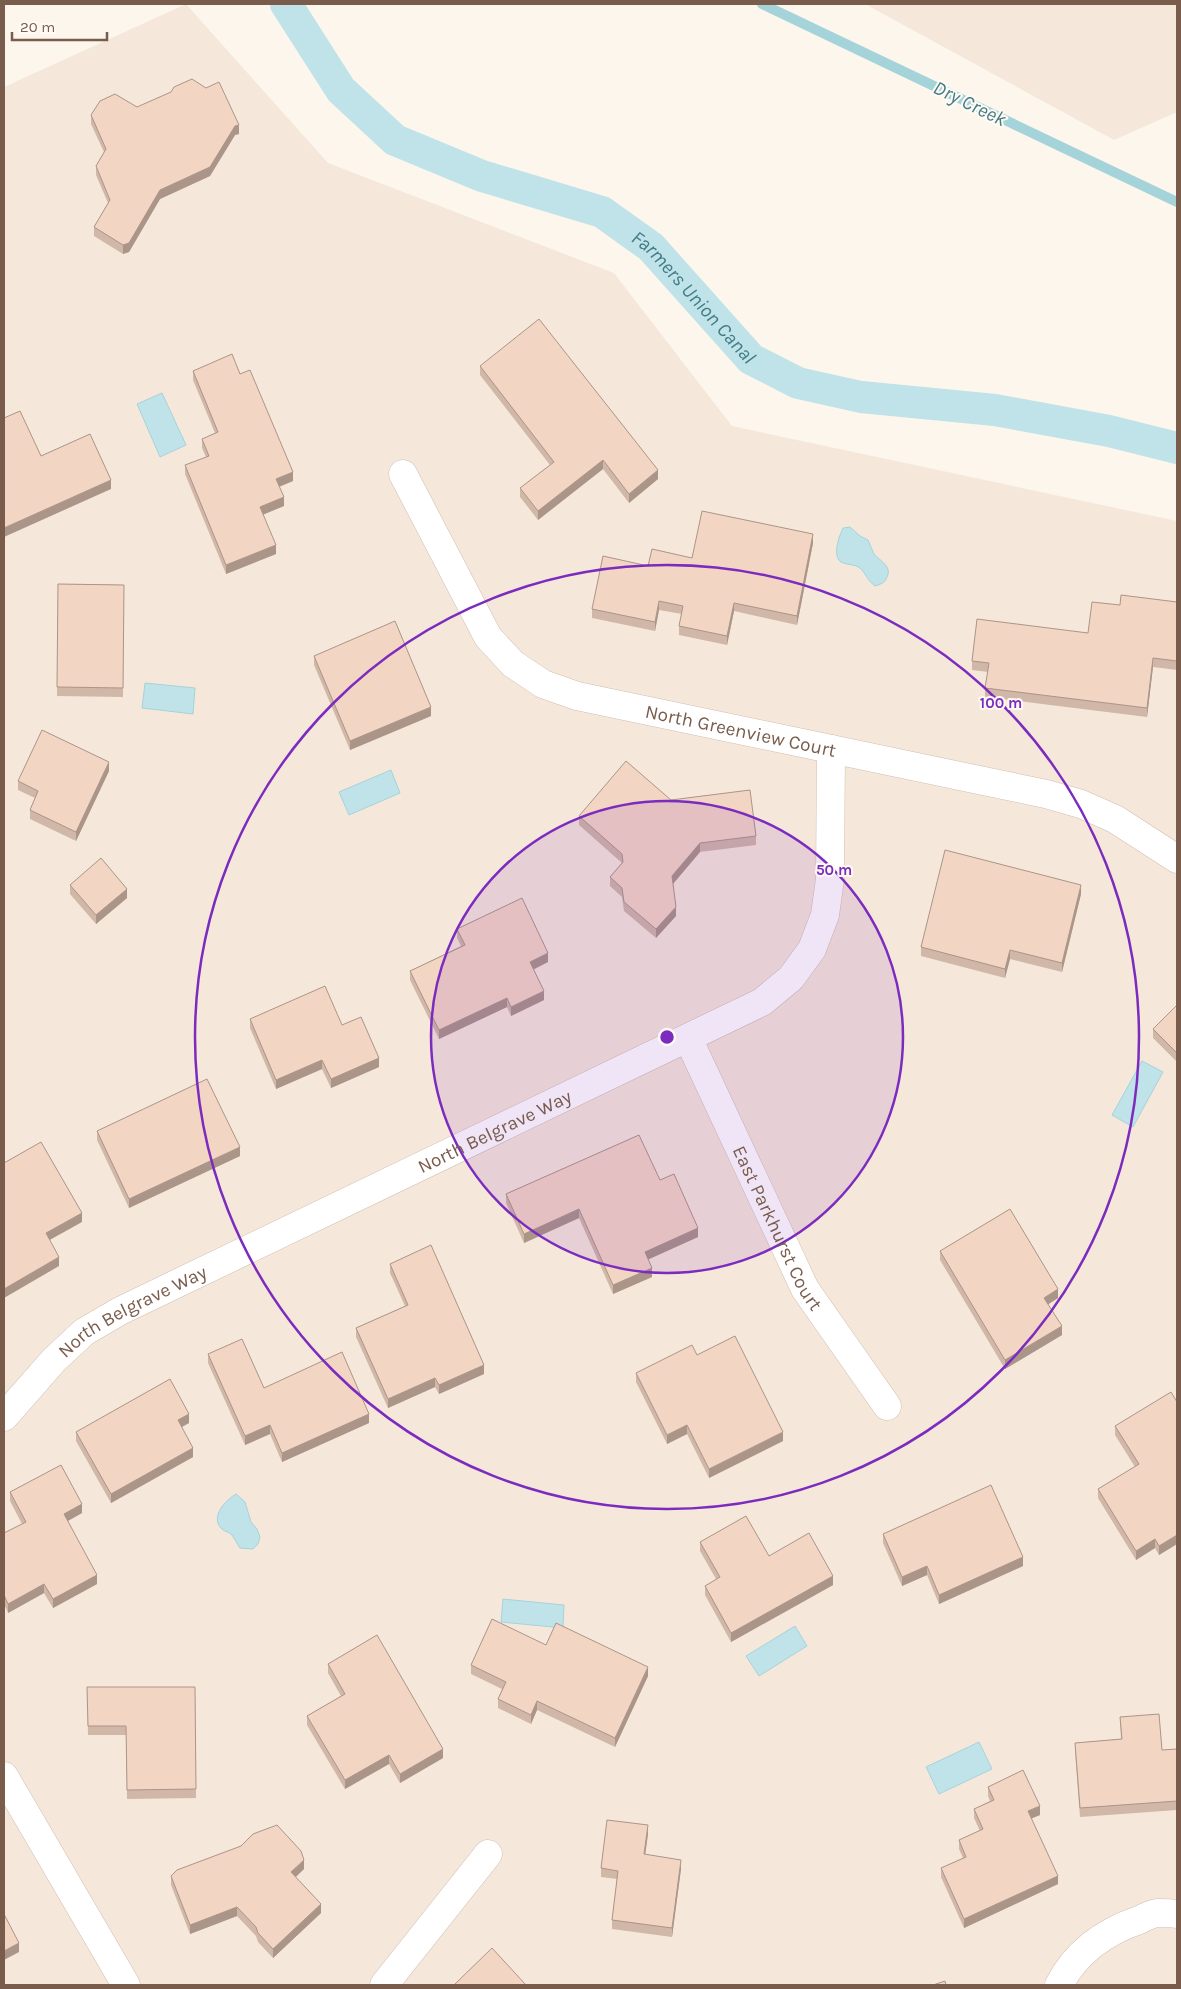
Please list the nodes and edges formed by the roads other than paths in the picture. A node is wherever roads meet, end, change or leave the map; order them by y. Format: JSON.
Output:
{"nodes":[{"id":1,"x":403,"y":474,"type":"dead end"},
{"id":2,"x":831,"y":750,"type":"junction"},
{"id":3,"x":1177,"y":859,"type":"edge"},
{"id":4,"x":688,"y":1038,"type":"junction"},
{"id":5,"x":888,"y":1406,"type":"dead end"},
{"id":6,"x":4,"y":1417,"type":"edge"},
{"id":7,"x":4,"y":1776,"type":"edge"},
{"id":8,"x":488,"y":1854,"type":"dead end"},
{"id":9,"x":1177,"y":1914,"type":"edge"},
{"id":10,"x":126,"y":1985,"type":"edge"},
{"id":11,"x":384,"y":1985,"type":"edge"},
{"id":12,"x":1059,"y":1985,"type":"edge"}],
"edges":[{"from":1,"to":2,"type":"street","name":"North Greenview Court"},
{"from":2,"to":3,"type":"street","name":"North Greenview Court"},
{"from":2,"to":4,"type":"street","name":"North Belgrave Way"},
{"from":4,"to":5,"type":"street","name":"East Parkhurst Court"},
{"from":4,"to":6,"type":"street","name":"North Belgrave Way"},
{"from":7,"to":10,"type":"street"},
{"from":8,"to":11,"type":"street"},
{"from":9,"to":12,"type":"street"}]}
